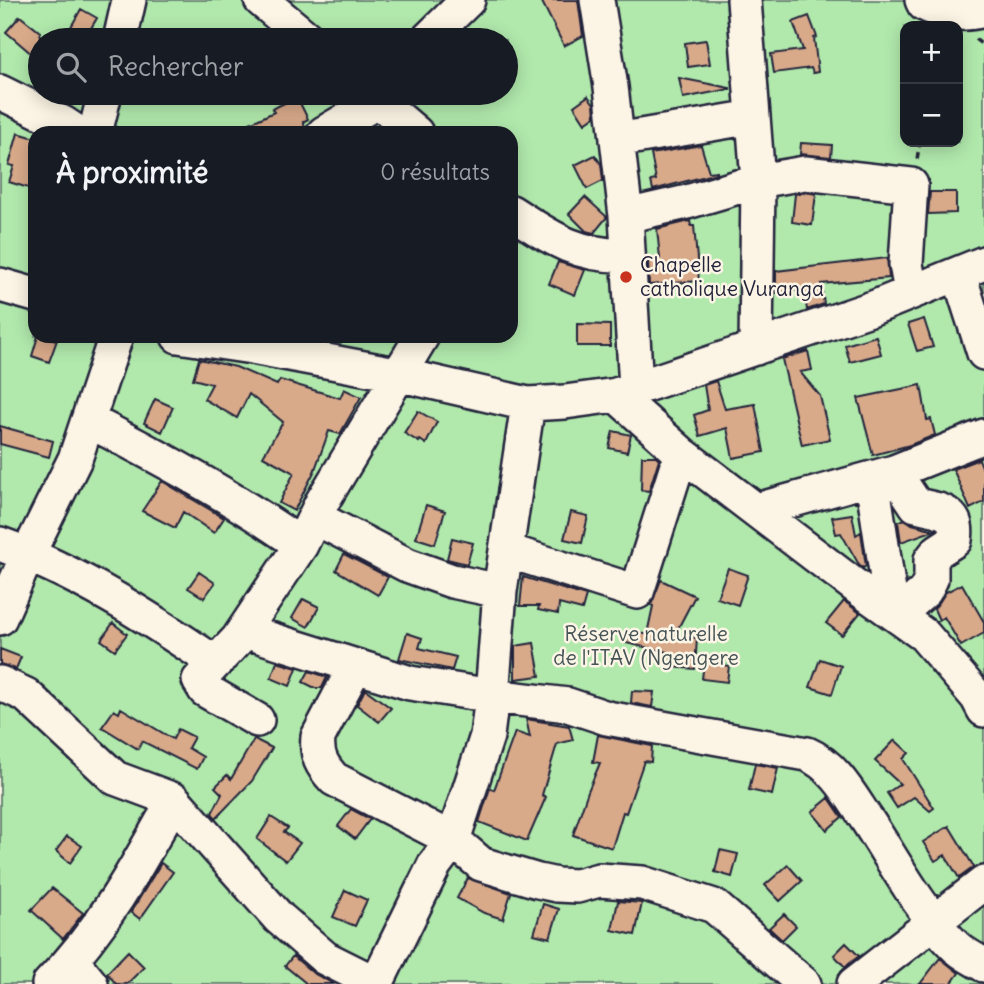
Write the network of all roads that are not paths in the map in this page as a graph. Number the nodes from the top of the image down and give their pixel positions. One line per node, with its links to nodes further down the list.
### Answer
1 (128, 0): 8 (street)
2 (261, 0): 9 (street)
3 (468, 0): 10 (street)
4 (597, 0): 20 (street)
5 (744, 0): 15 (street)
6 (922, 0): 7 (street)
7 (984, 10)
8 (122, 28)
9 (295, 28)
10 (439, 28)
11 (0, 92): 16 (street)
12 (102, 105): 17 (street)
13 (365, 105): 18 (street)
14 (387, 105): 19 (street)
15 (753, 117): 20 (street); 21 (street)
16 (68, 126)
17 (97, 126)
18 (334, 126)
19 (409, 126)
20 (617, 140): 23 (street)
21 (758, 181): 23 (street); 26 (street); 30 (street)
22 (518, 216): 24 (street)
23 (626, 216): 24 (street)
24 (628, 255): 33 (street)
25 (971, 269): 26 (street); 31 (street)
26 (911, 292): 30 (street)
27 (114, 343): 35 (street)
28 (225, 343): 32 (street)
29 (418, 343): 32 (street)
30 (756, 348): 33 (street)
31 (984, 353)
32 (401, 375): 34 (street); 40 (street)
33 (626, 391): 34 (street); 37 (street)
34 (528, 404): 42 (street)
35 (89, 421): 40 (street); 41 (street)
36 (984, 436): 38 (street)
37 (681, 453): 39 (street); 42 (street)
38 (883, 476): 39 (street); 44 (street); 44 (street)
39 (757, 510): 44 (street)
40 (309, 531): 43 (street); 46 (street)
41 (14, 549): 45 (street); 47 (street)
42 (508, 551): 43 (street)
43 (500, 591): 50 (street)
44 (895, 613): 51 (street)
45 (0, 618)
46 (244, 631): 47 (street); 48 (street)
47 (214, 662): 52 (street)
48 (355, 667): 50 (street); 54 (street)
49 (0, 683): 53 (street)
50 (492, 696): 54 (street); 56 (street)
51 (982, 700)
52 (257, 720)
53 (174, 800): 58 (street); 60 (street)
54 (453, 840): 60 (street); 61 (street)
55 (984, 883): 56 (street)
56 (935, 923): 57 (street); 62 (street)
57 (984, 965)
58 (82, 972): 59 (street)
59 (49, 984)
60 (377, 984)
61 (804, 984)
62 (854, 984)

